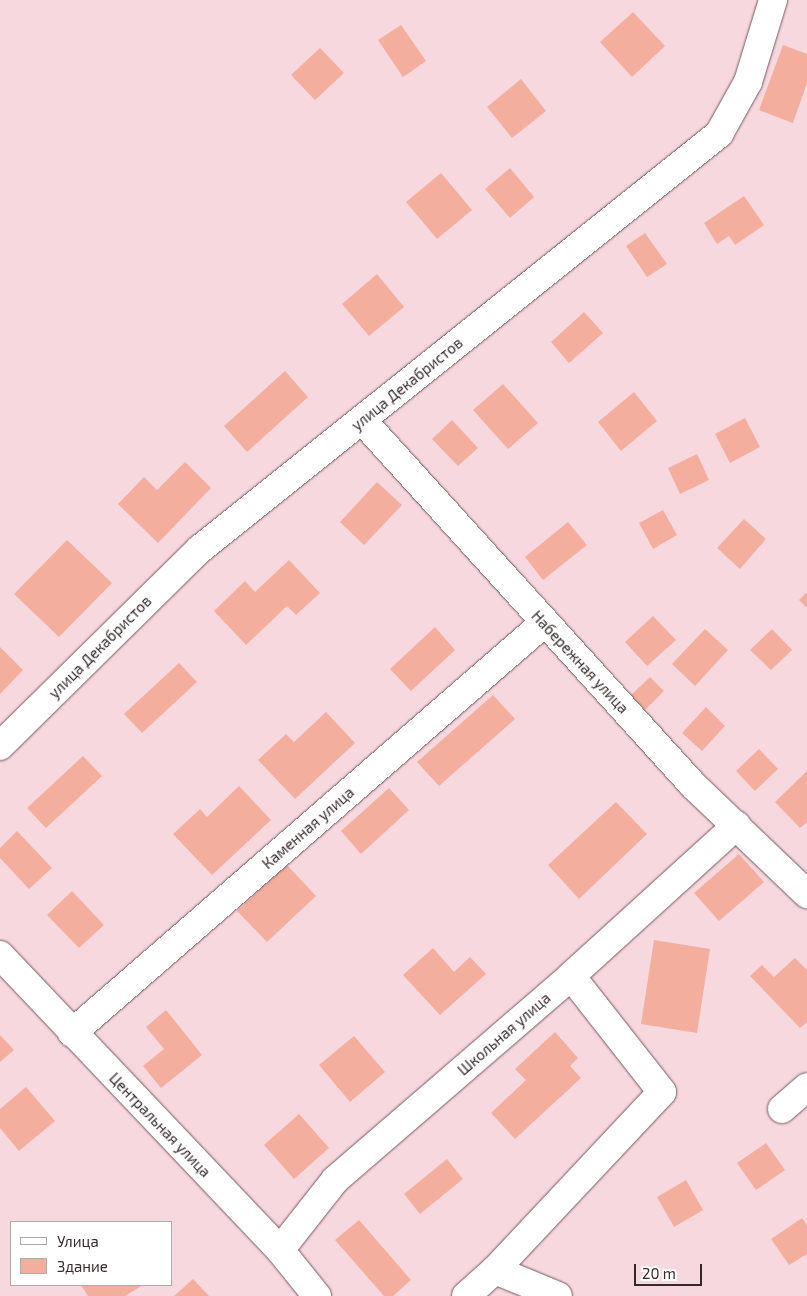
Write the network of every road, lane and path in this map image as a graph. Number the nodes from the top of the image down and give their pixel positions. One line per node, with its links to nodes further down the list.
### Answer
1 (772, 0): 2 (street, улица Декабристов)
2 (362, 420): 3 (street, Набережная улица); 4 (street, улица Декабристов)
3 (544, 623): 5 (street, Набережная улица); 9 (street, Каменная улица)
4 (0, 746)
5 (737, 825): 6 (street, Набережная улица); 8 (street, Школьная улица)
6 (807, 894)
7 (0, 955): 9 (street, Центральная улица)
8 (571, 976): 12 (street, Школьная улица); 13 (street)
9 (72, 1033): 12 (street, Центральная улица)
10 (807, 1087): 11 (street)
11 (782, 1109)
12 (280, 1250): 14 (street, Центральная улица)
13 (495, 1270): 15 (street); 16 (street)
14 (317, 1296)
15 (466, 1296)
16 (558, 1296)

